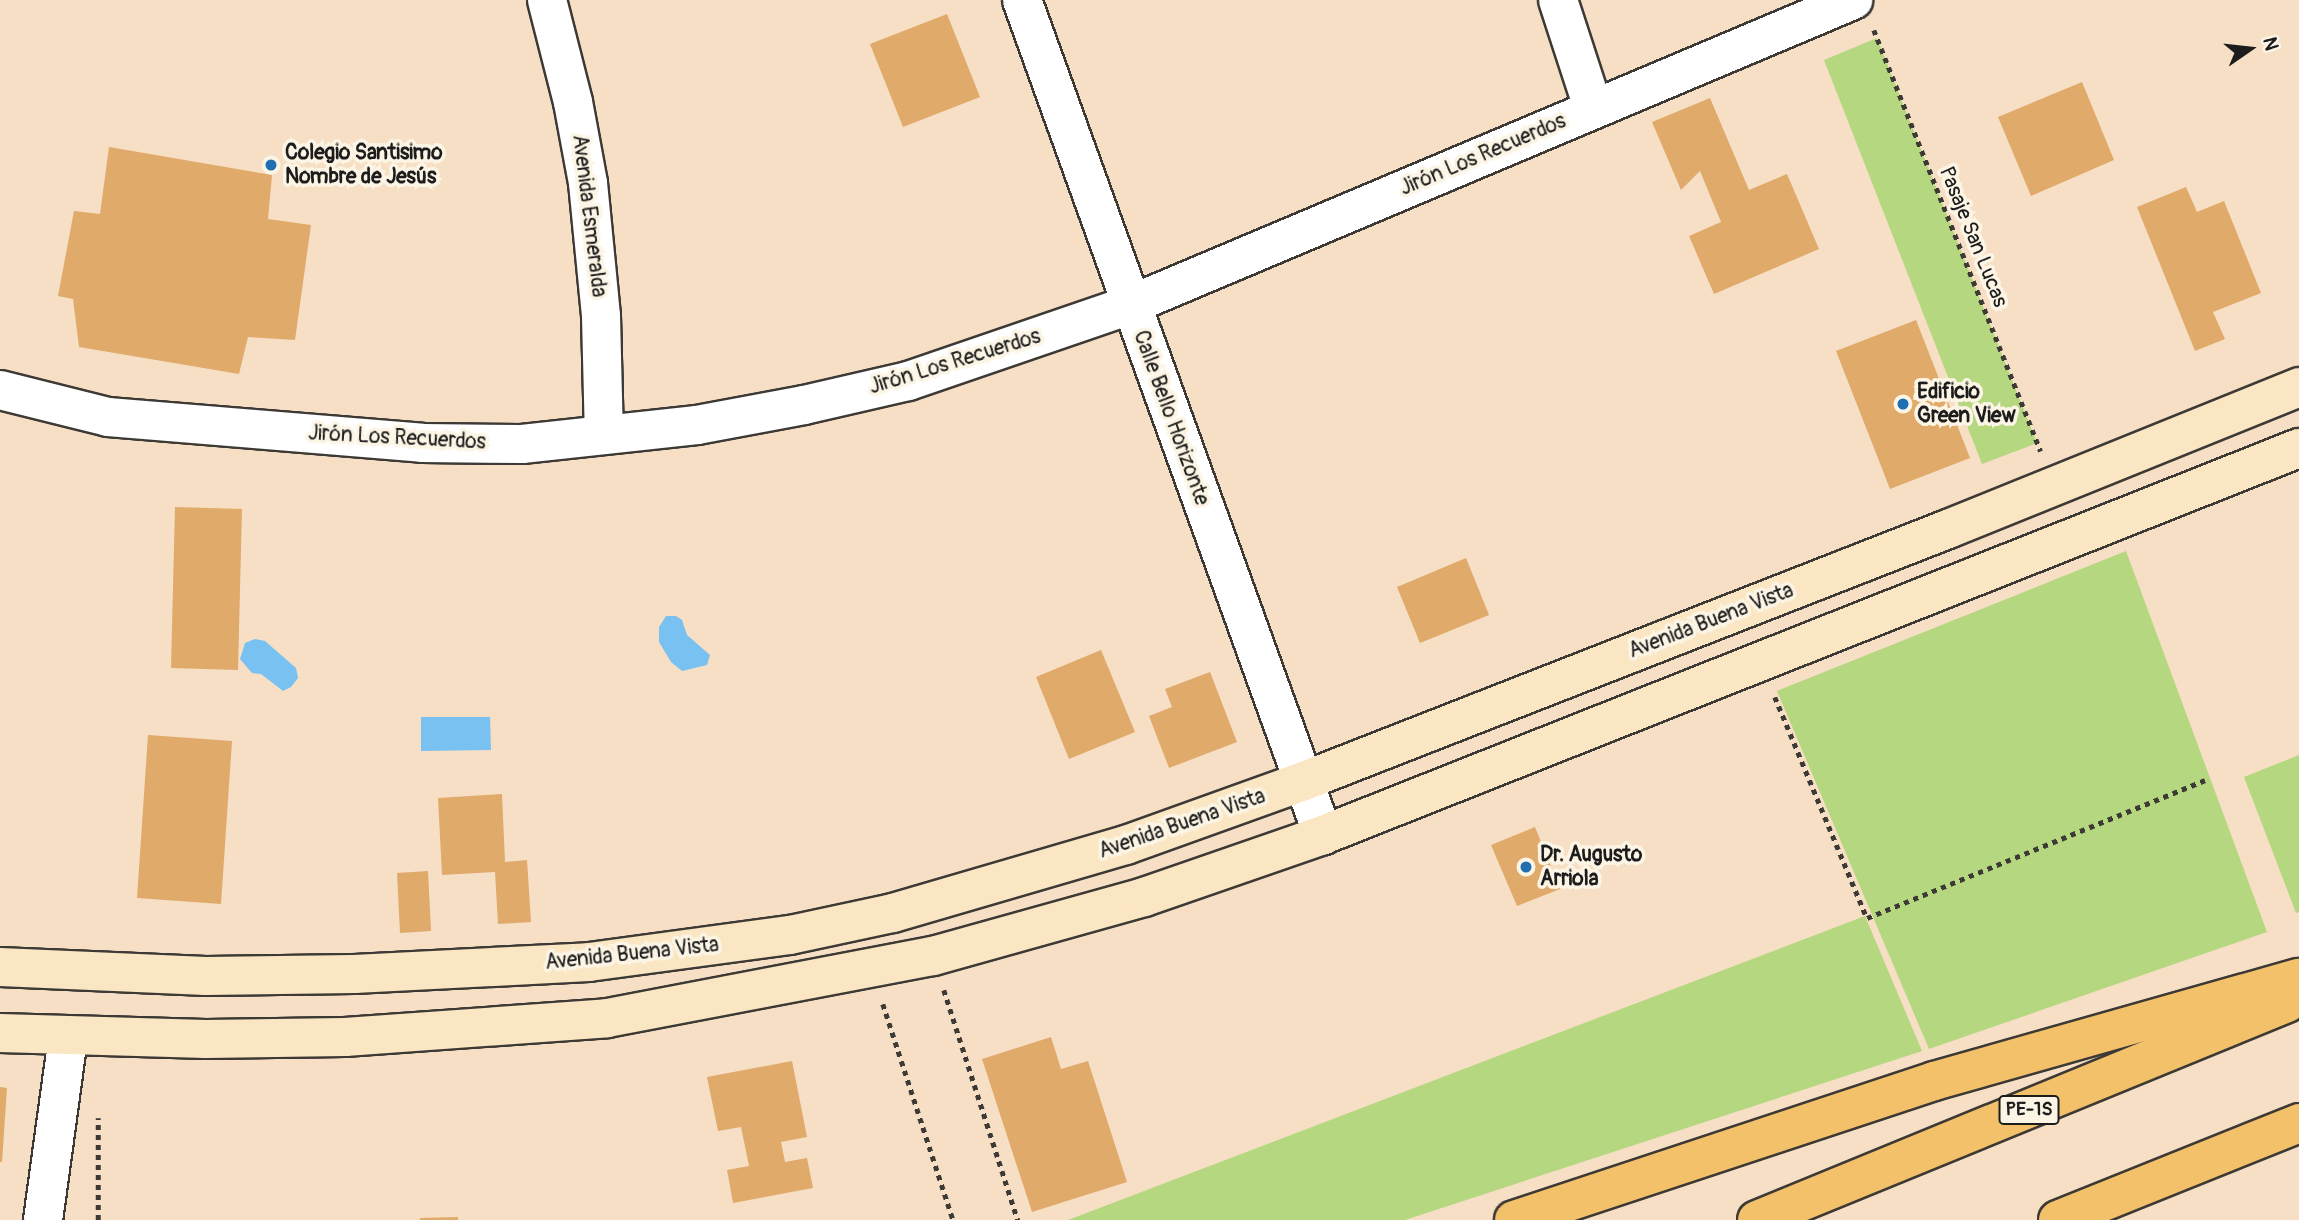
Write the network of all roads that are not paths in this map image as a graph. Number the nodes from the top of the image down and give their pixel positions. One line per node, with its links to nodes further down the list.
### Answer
1 (547, 0): 9 (street, Avenida Esmeralda)
2 (1022, 0): 6 (street, Calle Bello Horizonte)
3 (1558, 0): 5 (street)
4 (1862, 13): 5 (street, Jirón Los Recuerdos)
5 (1593, 108): 6 (street, Jirón Los Recuerdos)
6 (1130, 305): 9 (street, Jirón Los Recuerdos); 13 (street, Calle Bello Horizonte)
7 (2299, 387): 11 (main road, Avenida Buena Vista)
8 (0, 390): 9 (street, Jirón Los Recuerdos)
9 (604, 435)
10 (2299, 448): 12 (main road)
11 (1948, 529): 12 (main road); 13 (main road, Avenida Buena Vista)
12 (1966, 581): 14 (main road)
13 (1304, 780): 14 (street, Calle Bello Horizonte); 15 (main road, Avenida Buena Vista)
14 (1323, 835): 19 (main road)
15 (0, 967)
16 (2299, 978): 23 (highway)
17 (2299, 998): 24 (highway, PE-1S)
18 (0, 1033): 19 (main road)
19 (68, 1037): 22 (street)
20 (2299, 1123): 21 (highway)
21 (2143, 1187): 25 (highway); 26 (highway)
22 (43, 1220)
23 (1514, 1220)
24 (1757, 1220)
25 (2058, 1220)
26 (2115, 1220)

